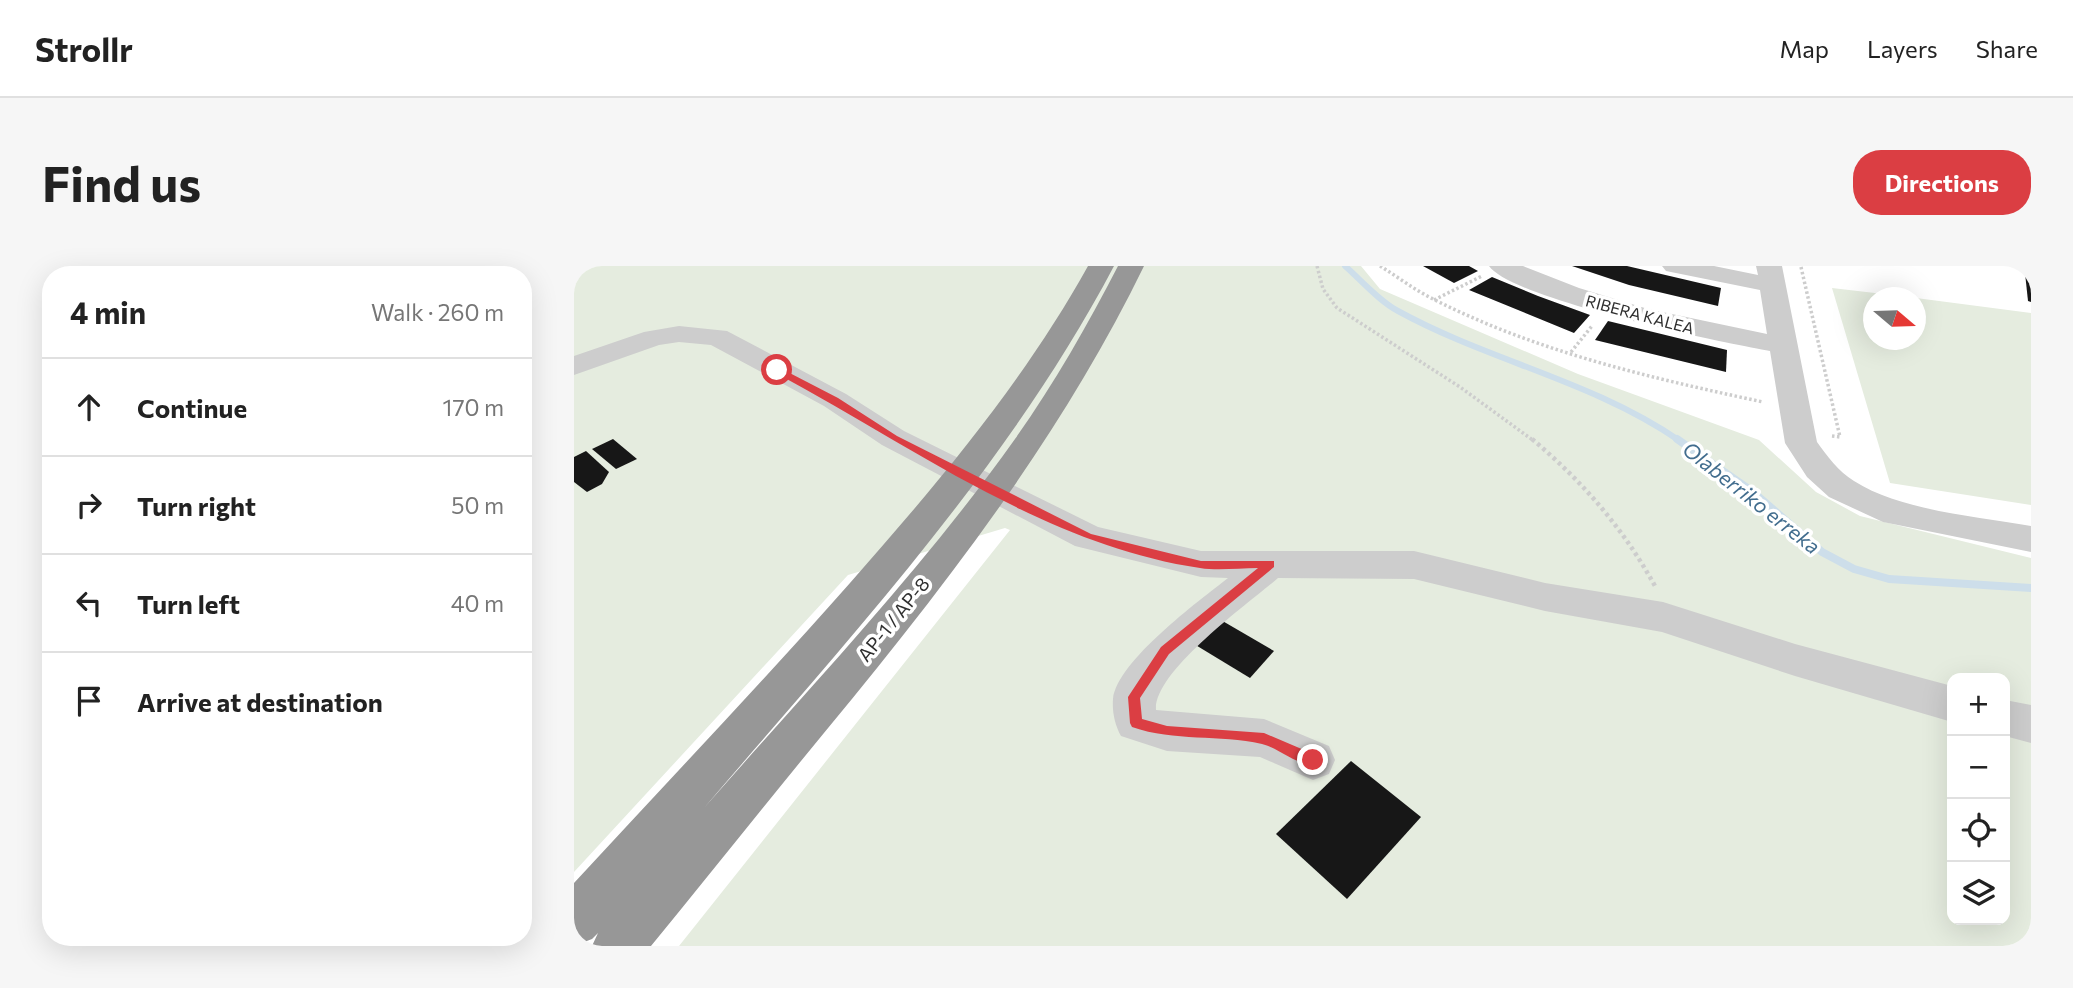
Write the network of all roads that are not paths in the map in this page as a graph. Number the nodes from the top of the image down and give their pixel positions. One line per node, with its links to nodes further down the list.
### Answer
1 (1101, 266): 14 (highway, AP-1 / AP-8)
2 (1131, 266): 15 (highway, AP-1 / AP-8)
3 (1675, 266): 5 (street)
4 (1496, 269): 6 (street, RIBERA KALEA)
5 (1771, 275): 6 (street)
6 (1783, 345): 8 (street)
7 (574, 366): 9 (street)
8 (2031, 539)
9 (1270, 564): 10 (street); 13 (street)
10 (1947, 703)
11 (2010, 719): 12 (street)
12 (2031, 724)
13 (1313, 760)
14 (574, 921)
15 (618, 946)

